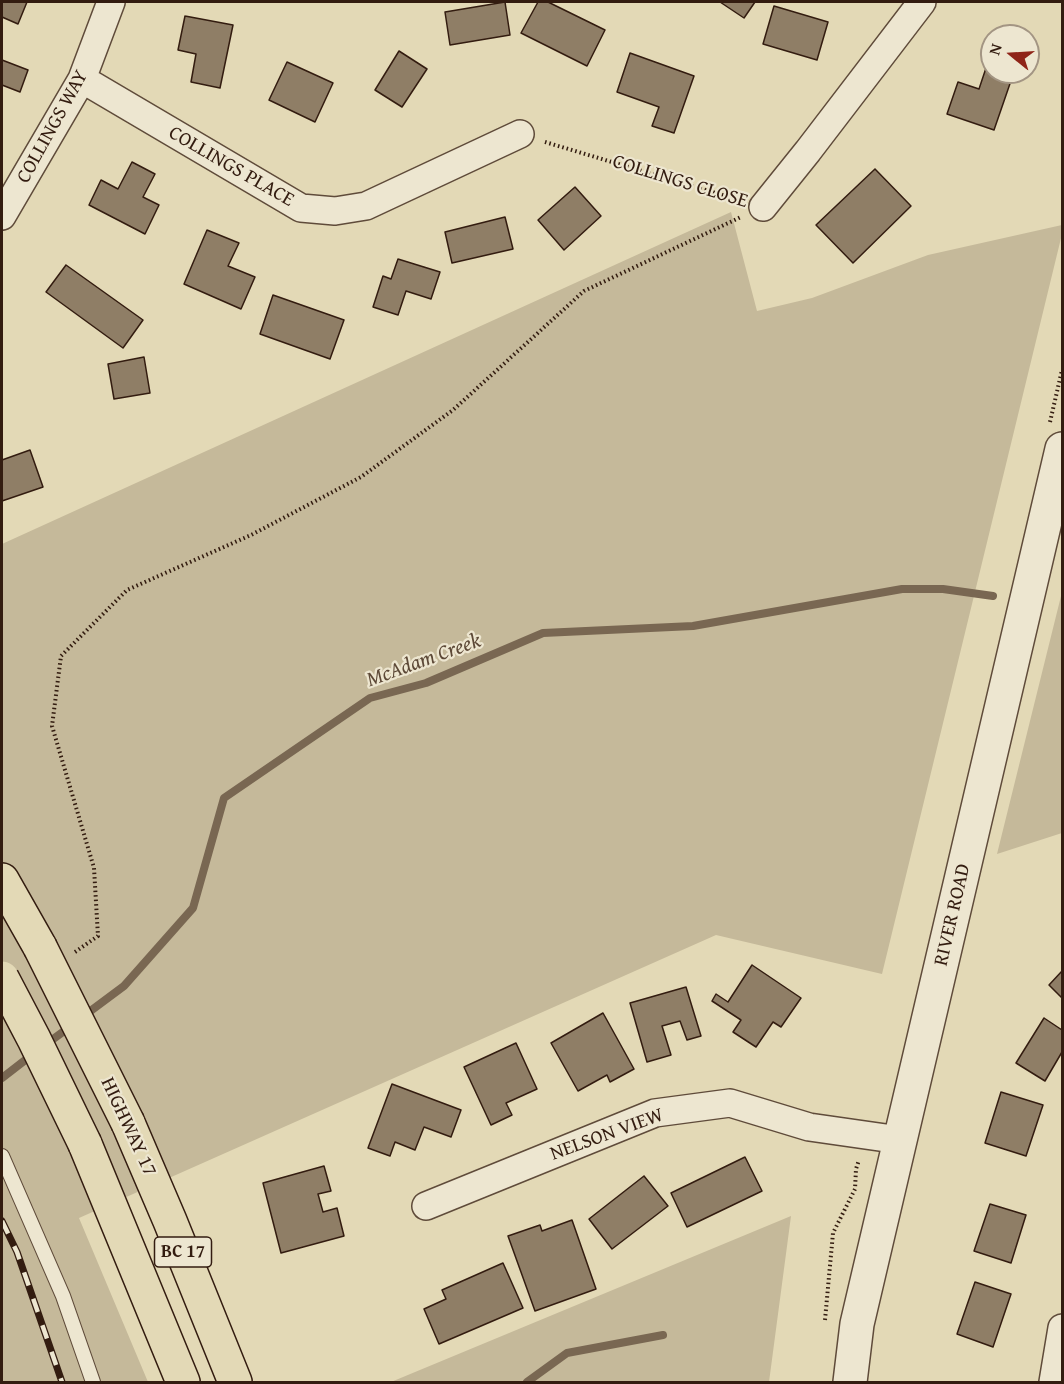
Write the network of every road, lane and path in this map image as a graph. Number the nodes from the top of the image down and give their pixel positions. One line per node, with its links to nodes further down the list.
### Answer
1 (111, 2): 3 (street, COLLINGS WAY)
2 (922, 2): 5 (street, COLLINGS CLOSE)
3 (82, 79): 4 (street, COLLINGS PLACE); 6 (street, COLLINGS WAY)
4 (520, 134): 5 (path, COLLINGS CLOSE)
5 (763, 207)
6 (2, 216)
7 (733, 221): 10 (path)
8 (1062, 449): 12 (street, RIVER ROAD)
9 (2, 880): 10 (highway, HIGHWAY 17 / BC 17)
10 (55, 952): 20 (highway, HIGHWAY 17 / BC 17, bridge)
11 (2, 978): 19 (highway, BC 17, bridge)
12 (900, 1140): 15 (street, NELSON VIEW); 21 (street, RIVER ROAD)
13 (2, 1156): 18 (lane)
14 (856, 1169): 16 (path)
15 (426, 1206)
16 (825, 1325)
17 (1062, 1328): 22 (street)
18 (93, 1383)
19 (183, 1383)
20 (235, 1383)
21 (850, 1383)
22 (1053, 1383)

